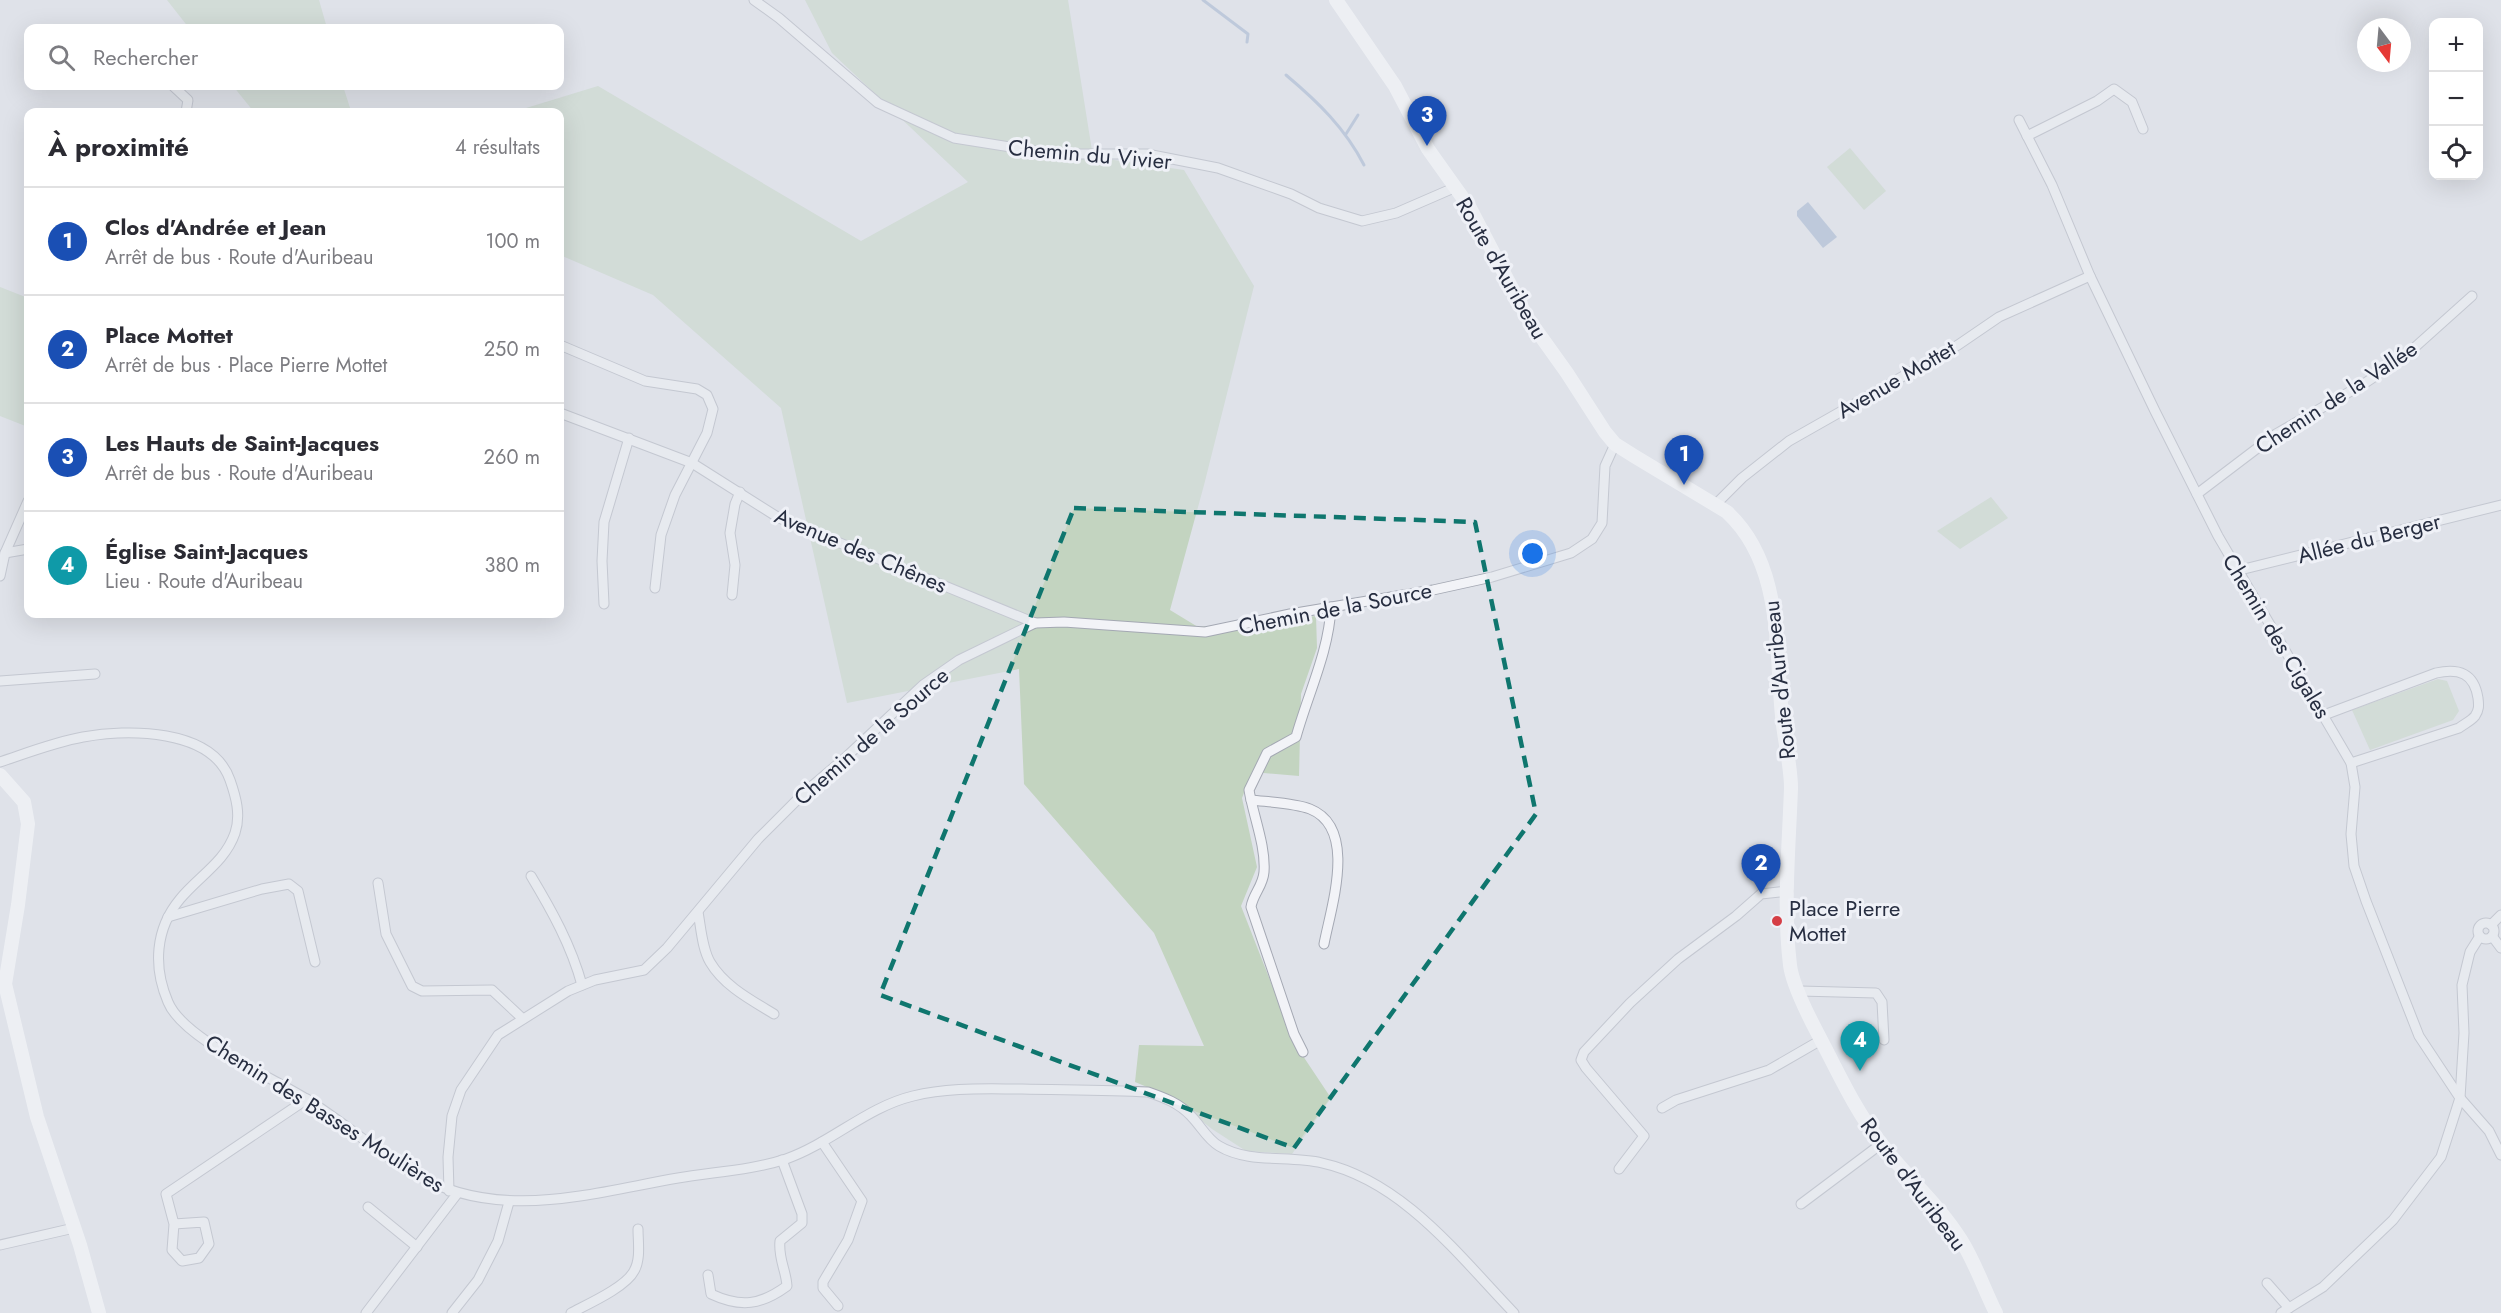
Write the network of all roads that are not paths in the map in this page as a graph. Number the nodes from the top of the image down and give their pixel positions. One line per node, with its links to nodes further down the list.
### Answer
1 (754, 0): 8 (street, Chemin du Vivier)
2 (1336, 0): 8 (street, Route d'Auribeau)
3 (177, 90): 4 (street)
4 (187, 108)
5 (2019, 120): 7 (street, Chemin des Cigales)
6 (2143, 129): 7 (street)
7 (2027, 136): 9 (street, Chemin des Cigales)
8 (1456, 187): 14 (street, Route d'Auribeau)
9 (2090, 276): 17 (street, Chemin des Cigales); 18 (street, Avenue Mottet)
10 (2472, 296): 17 (street, Chemin de la Vallée)
11 (564, 347): 15 (street)
12 (564, 414): 13 (street, Avenue des Chênes)
13 (629, 438): 15 (street, Avenue des Chênes); 27 (street)
14 (1615, 444): 18 (street, Route d'Auribeau); 28 (street, Chemin de la Source)
15 (692, 463): 16 (street, Avenue des Chênes); 25 (street)
16 (740, 492): 26 (street); 29 (street, Avenue des Chênes)
17 (2197, 494): 23 (street, Chemin des Cigales)
18 (1716, 504): 39 (street, Route d'Auribeau)
19 (2501, 505): 23 (street, Allée du Berger)
20 (24, 510): 22 (street)
21 (24, 550): 22 (street)
22 (5, 553): 24 (street)
23 (2236, 571): 32 (street, Chemin des Cigales)
24 (0, 576)
25 (655, 588)
26 (732, 595)
27 (604, 604)
28 (1331, 607): 29 (street, Chemin de la Source); 36 (street)
29 (1035, 623): 40 (street, Chemin de la Source)
30 (95, 674): 31 (street)
31 (0, 681)
32 (2324, 715): 34 (street, Chemin des Cigales); 34 (street)
33 (0, 762): 42 (street, Chemin des Basses Moulières)
34 (2351, 763): 56 (street, Chemin des Cigales)
35 (0, 775): 69 (street)
36 (1251, 800): 46 (street); 55 (street)
37 (531, 876): 49 (street)
38 (378, 883): 52 (street)
39 (1788, 891): 50 (street, Route d'Auribeau); 63 (street)
40 (698, 912): 49 (street, Chemin de la Source); 51 (street)
41 (2501, 915): 43 (street)
42 (168, 917): 48 (street); 57 (street, Chemin des Basses Moulières)
43 (2491, 925): 44 (street); 45 (street)
44 (2480, 936): 45 (street); 56 (street)
45 (2492, 936): 47 (street)
46 (1324, 944)
47 (2501, 948)
48 (315, 963)
49 (582, 985): 52 (street, Chemin de la Source)
50 (1800, 991): 53 (street, Route d'Auribeau); 54 (street)
51 (774, 1014)
52 (523, 1019): 64 (street, Chemin de la Source)
53 (1821, 1040): 58 (street); 60 (street, Route d'Auribeau)
54 (1884, 1040)
55 (1303, 1052)
56 (2460, 1098): 61 (street, Chemin des Cigales); 76 (street)
57 (307, 1099): 64 (street, Chemin des Basses Moulières); 68 (street)
58 (1662, 1108)
59 (822, 1142): 62 (street, Chemin des Basses Moulières); 75 (street); 81 (street, Chemin des Basses Moulières)
60 (1881, 1144): 66 (street); 82 (street, Route d'Auribeau)
61 (2501, 1155)
62 (782, 1160): 65 (street, Chemin des Basses Moulières); 73 (street)
63 (1619, 1169)
64 (453, 1192): 65 (street, Chemin des Basses Moulières); 72 (street)
65 (509, 1202): 79 (street)
66 (1801, 1204)
67 (368, 1207): 72 (street)
68 (174, 1224): 68 (street)
69 (74, 1228): 71 (street); 77 (street)
70 (638, 1229): 80 (street)
71 (0, 1245)
72 (417, 1247): 78 (street)
73 (708, 1275)
74 (2267, 1283): 76 (street)
75 (838, 1306)
76 (2285, 1310)
77 (99, 1313)
78 (366, 1313)
79 (452, 1313)
80 (571, 1313)
81 (1514, 1313)
82 (1996, 1313)

